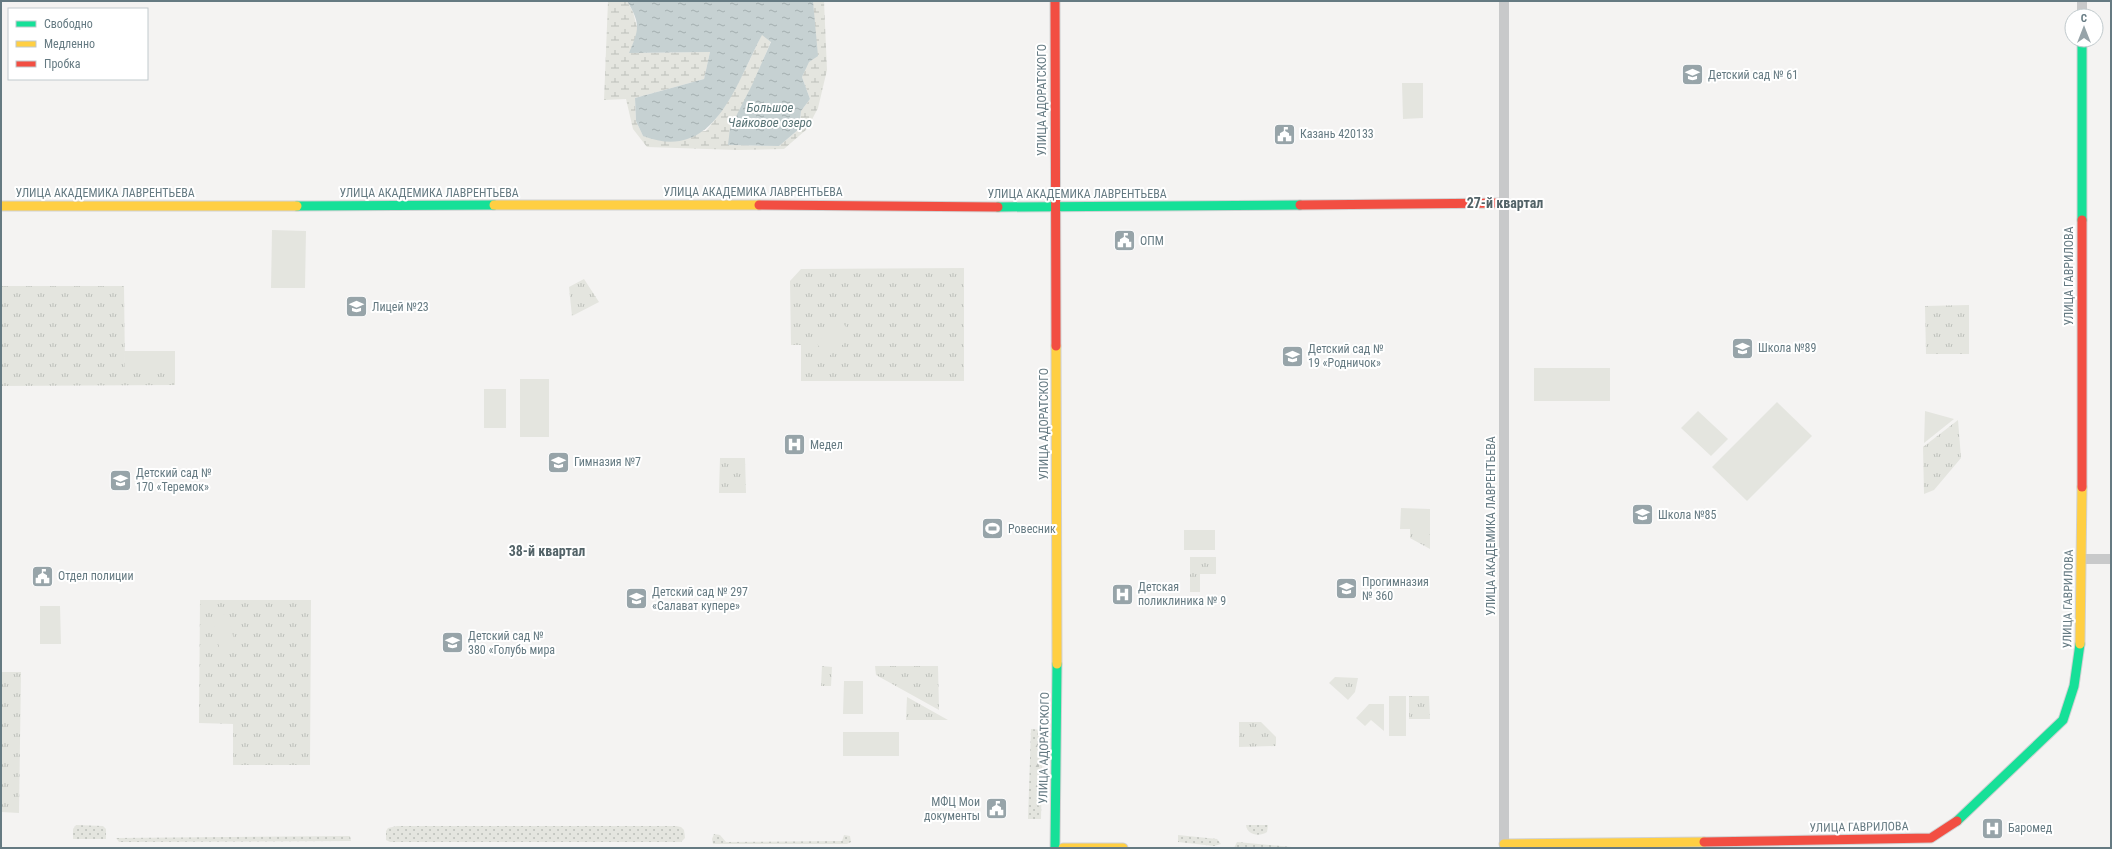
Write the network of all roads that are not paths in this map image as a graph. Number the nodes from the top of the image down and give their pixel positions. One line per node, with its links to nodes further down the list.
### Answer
1 (1055, 1): 6 (street, УЛИЦА АДОРАТСКОГО)
2 (1504, 1): 4 (street, УЛИЦА АКАДЕМИКА ЛАВРЕНТЬЕВА)
3 (2082, 48): 7 (street, УЛИЦА ГАВРИЛОВА)
4 (1504, 203): 6 (street, УЛИЦА АКАДЕМИКА ЛАВРЕНТЬЕВА); 9 (street, УЛИЦА АКАДЕМИКА ЛАВРЕНТЬЕВА)
5 (1, 206): 6 (street, УЛИЦА АКАДЕМИКА ЛАВРЕНТЬЕВА)
6 (1055, 208): 10 (street, УЛИЦА АДОРАТСКОГО)
7 (2082, 559): 8 (street); 9 (street, УЛИЦА ГАВРИЛОВА)
8 (2111, 559)
9 (1504, 846)
10 (1055, 848)
11 (1063, 848): 12 (street)
12 (1123, 848)

